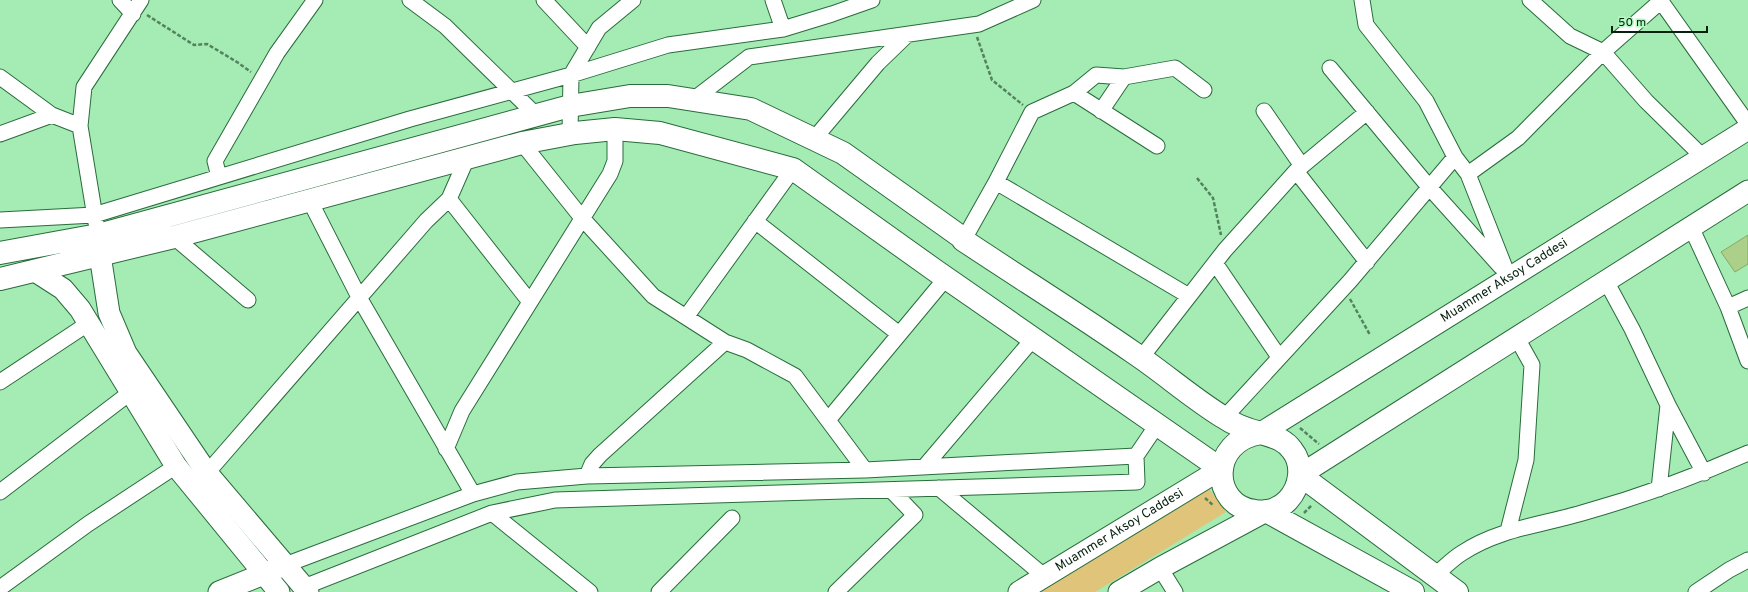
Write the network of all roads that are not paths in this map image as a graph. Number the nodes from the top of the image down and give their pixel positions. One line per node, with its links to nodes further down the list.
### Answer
1 (120, 0): 12 (street)
2 (315, 0): 46 (street)
3 (410, 0): 22 (street)
4 (544, 0): 15 (street)
5 (633, 0): 15 (street)
6 (773, 0): 13 (street)
7 (872, 0): 13 (street)
8 (1033, 0): 14 (street)
9 (1362, 0): 40 (street)
10 (1530, 0): 16 (street)
11 (1661, 0): 16 (street); 31 (street)
12 (137, 7): 32 (street)
13 (782, 28): 18 (street)
14 (907, 35): 24 (street); 37 (street)
15 (588, 47): 18 (street)
16 (1603, 52): 41 (street); 45 (street)
17 (1330, 68): 28 (street)
18 (571, 75): 22 (street); 25 (street)
19 (0, 77): 29 (street)
20 (1124, 77): 21 (street); 23 (street); 26 (street)
21 (1204, 90)
22 (512, 92): 30 (street); 46 (street)
23 (1074, 93): 26 (street); 47 (street)
24 (693, 100): 25 (main road); 37 (main road)
25 (570, 106): 30 (main road); 36 (street)
26 (1101, 111): 39 (street)
27 (1264, 111): 43 (street)
28 (1367, 112): 43 (street); 48 (street)
29 (52, 115): 32 (street); 35 (street)
30 (536, 115): 56 (main road)
31 (1748, 124)
32 (80, 126): 56 (street)
33 (1748, 128): 41 (main road, Muammer Aksoy Caddesi)
34 (616, 129): 36 (main road); 44 (main road); 52 (street)
35 (0, 134)
36 (570, 134): 38 (main road)
37 (814, 139): 58 (main road)
38 (522, 143): 42 (main road); 52 (street)
39 (1157, 146)
40 (1455, 156): 45 (street); 48 (street)
41 (1703, 157): 63 (main road, Muammer Aksoy Caddesi)
42 (467, 158): 50 (street); 51 (main road)
43 (1299, 168): 60 (street); 61 (street)
44 (793, 169): 54 (street); 64 (main road)
45 (1468, 174): 63 (street)
46 (219, 177): 56 (street)
47 (996, 182): 58 (street); 67 (street)
48 (1429, 187): 60 (street); 63 (street)
49 (1748, 191): 55 (main road)
50 (449, 199): 68 (street); 71 (street)
51 (310, 201): 57 (main road); 68 (street)
52 (582, 218): 71 (street); 73 (street)
53 (0, 220): 56 (street)
54 (755, 222): 73 (street); 75 (street)
55 (1691, 227): 66 (main road); 72 (street)
56 (97, 235): 57 (main road); 59 (main road); 62 (main road); 96 (main road)
57 (174, 237): 70 (street)
58 (964, 239): 80 (main road)
59 (0, 253)
60 (1367, 262): 79 (street)
61 (1215, 263): 67 (street); 79 (street)
62 (35, 271): 65 (main road); 74 (main road)
63 (1509, 276): 88 (main road, Muammer Aksoy Caddesi)
64 (946, 278): 75 (street); 77 (main road)
65 (0, 279)
66 (1606, 281): 76 (main road); 84 (street)
67 (1189, 296): 80 (street)
68 (360, 298): 89 (street); 96 (street)
69 (1748, 298): 72 (street)
70 (248, 300)
71 (530, 302): 89 (street)
72 (1728, 307): 81 (street)
73 (686, 317): 78 (street)
74 (89, 323): 82 (street); 83 (main road)
75 (900, 334): 86 (street)
76 (1517, 338): 98 (main road); 108 (street)
77 (1033, 339): 87 (main road); 93 (street)
78 (725, 342): 86 (street); 99 (street)
79 (1279, 357): 85 (street)
80 (1141, 358): 85 (main road)
81 (1748, 361)
82 (0, 382)
83 (131, 392): 92 (main road); 103 (street)
84 (1668, 405): 97 (street); 101 (street)
85 (1224, 418): 88 (main road)
86 (828, 420): 95 (street)
87 (1157, 425): 91 (street); 94 (main road)
88 (1261, 434): 94 (main road); 98 (main road)
89 (446, 449): 104 (street)
90 (1748, 454): 97 (street)
91 (1136, 456): 93 (street); 100 (street)
92 (176, 466): 112 (main road); 115 (street)
93 (925, 466): 95 (street)
94 (1221, 469): 105 (main road); 113 (main road, Muammer Aksoy Caddesi)
95 (865, 470): 99 (street)
96 (207, 473): 110 (main road)
97 (1704, 473): 101 (street)
98 (1300, 475): 105 (main road); 114 (main road)
99 (587, 476): 104 (street)
100 (939, 488): 102 (street); 113 (street)
101 (1659, 489): 108 (street)
102 (891, 490): 106 (street); 122 (street)
103 (0, 492)
104 (473, 494): 110 (street)
105 (1266, 511): 111 (main road); 117 (main road)
106 (492, 513): 116 (street); 120 (street)
107 (732, 518): 121 (street)
108 (1508, 531): 114 (street)
109 (1748, 560): 127 (street)
110 (285, 565): 112 (main road); 116 (main road)
111 (1160, 568): 124 (main road); 125 (street)
112 (264, 574): 118 (main road); 119 (main road)
113 (1044, 576): 123 (main road, Muammer Aksoy Caddesi)
114 (1434, 576): 126 (main road)
115 (0, 588)
116 (301, 590)
117 (1402, 590)
118 (218, 592)
119 (279, 592)
120 (590, 592)
121 (659, 592)
122 (836, 592)
123 (1019, 592)
124 (1119, 592)
125 (1175, 592)
126 (1457, 592)
127 (1696, 592)

